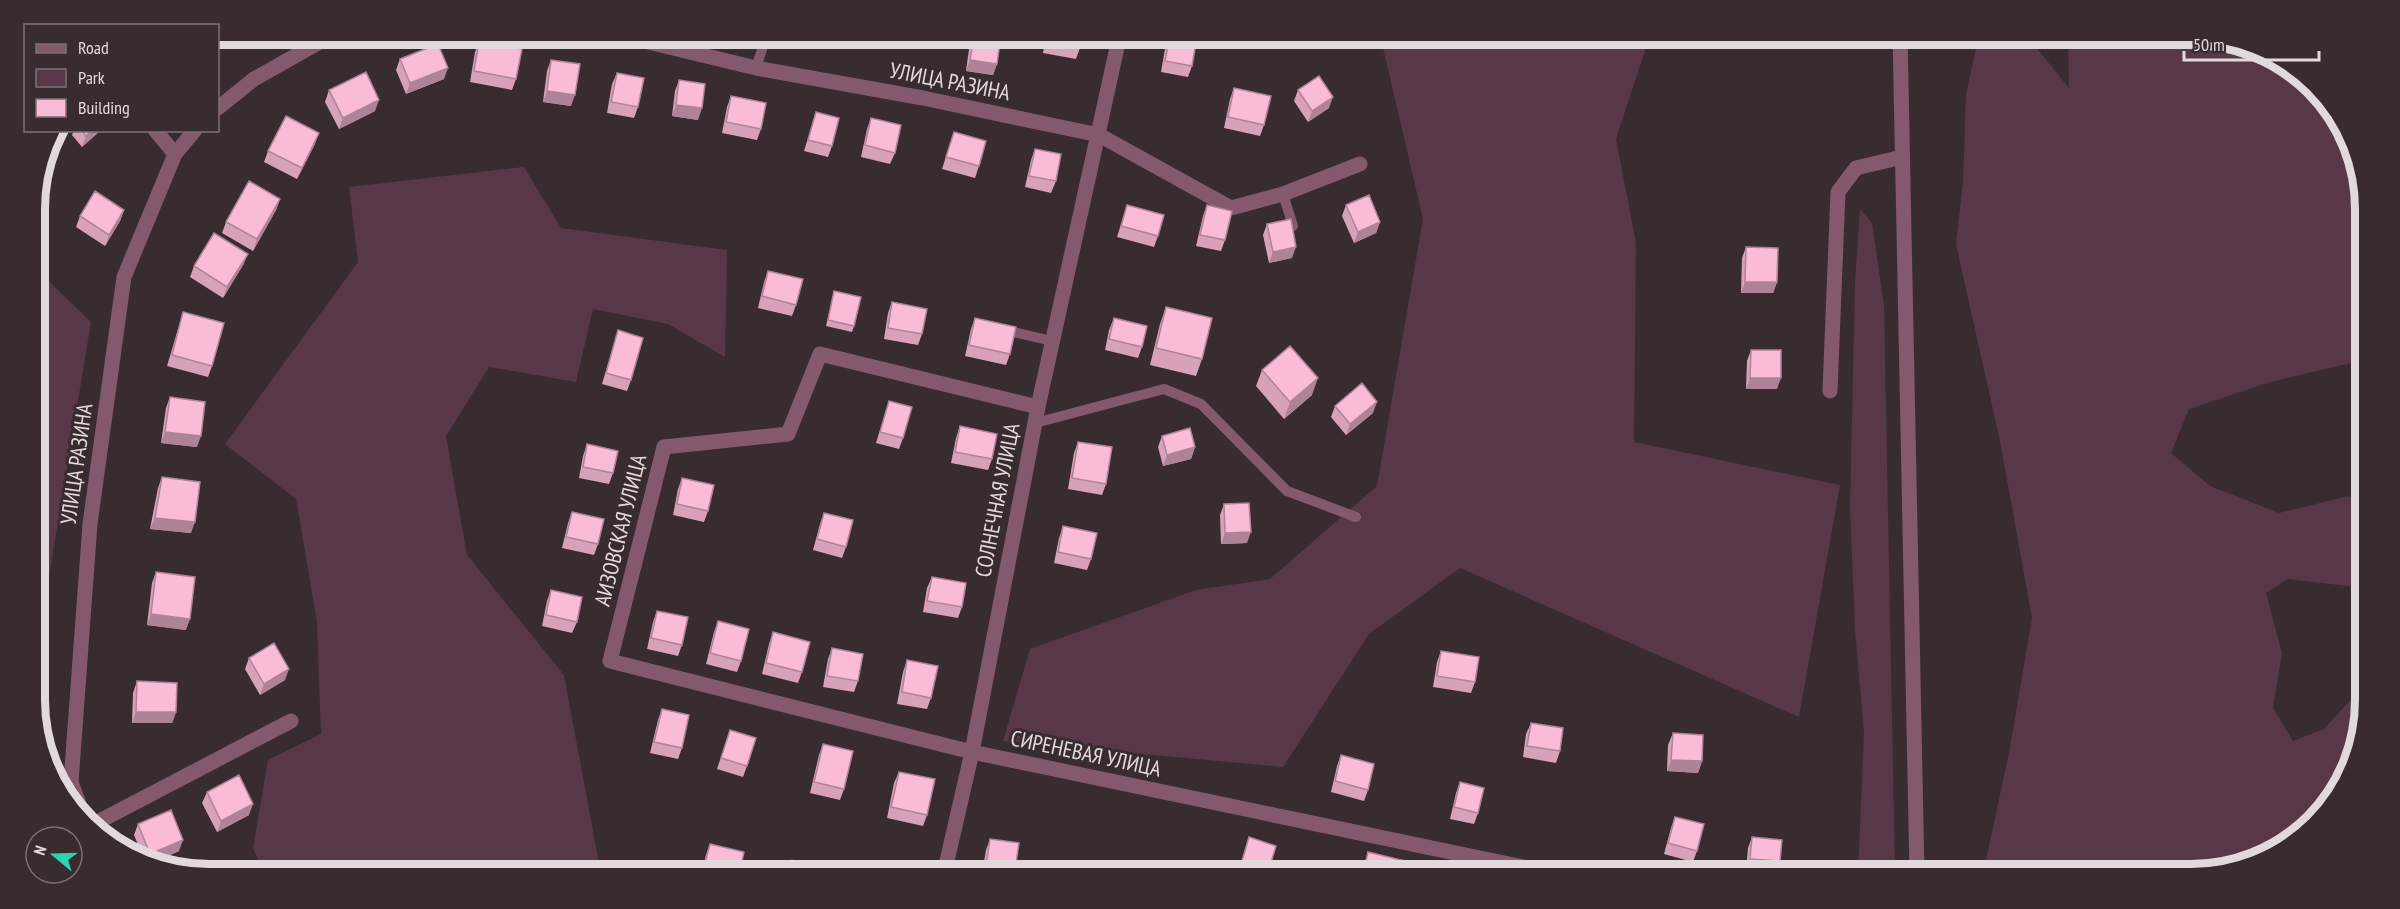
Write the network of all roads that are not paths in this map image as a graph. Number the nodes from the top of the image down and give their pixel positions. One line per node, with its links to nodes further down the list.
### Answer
1 (314, 45): 7 (street)
2 (659, 45): 6 (street, УЛИЦА РАЗИНА)
3 (764, 45): 6 (lane)
4 (1118, 45): 10 (street, СОЛНЕЧНАЯ УЛИЦА)
5 (1900, 45): 12 (street)
6 (756, 69): 10 (street, УЛИЦА РАЗИНА)
7 (219, 107)
8 (157, 132): 11 (street)
9 (193, 132): 11 (street, УЛИЦА РАЗИНА)
10 (1099, 135): 14 (street); 17 (street, СОЛНЕЧНАЯ УЛИЦА)
11 (175, 154): 25 (street, УЛИЦА РАЗИНА)
12 (1902, 158): 18 (street); 29 (street)
13 (1360, 164): 14 (street)
14 (1283, 194): 15 (lane)
15 (1293, 226)
16 (1013, 332): 17 (lane)
17 (1052, 341): 19 (street, СОЛНЕЧНАЯ УЛИЦА)
18 (1830, 391)
19 (1038, 407): 20 (street, СОЛНЕЧНАЯ УЛИЦА); 22 (street, АИЗОВСКАЯ УЛИЦА)
20 (1035, 423): 21 (lane); 24 (street, СОЛНЕЧНАЯ УЛИЦА)
21 (1356, 517)
22 (610, 662): 24 (street, СИРЕНЕВАЯ УЛИЦА)
23 (291, 721): 26 (street)
24 (972, 752): 27 (street, СОЛНЕЧНАЯ УЛИЦА); 28 (street, СИРЕНЕВАЯ УЛИЦА)
25 (76, 794)
26 (99, 821)
27 (946, 864)
28 (1508, 864)
29 (1917, 864)

